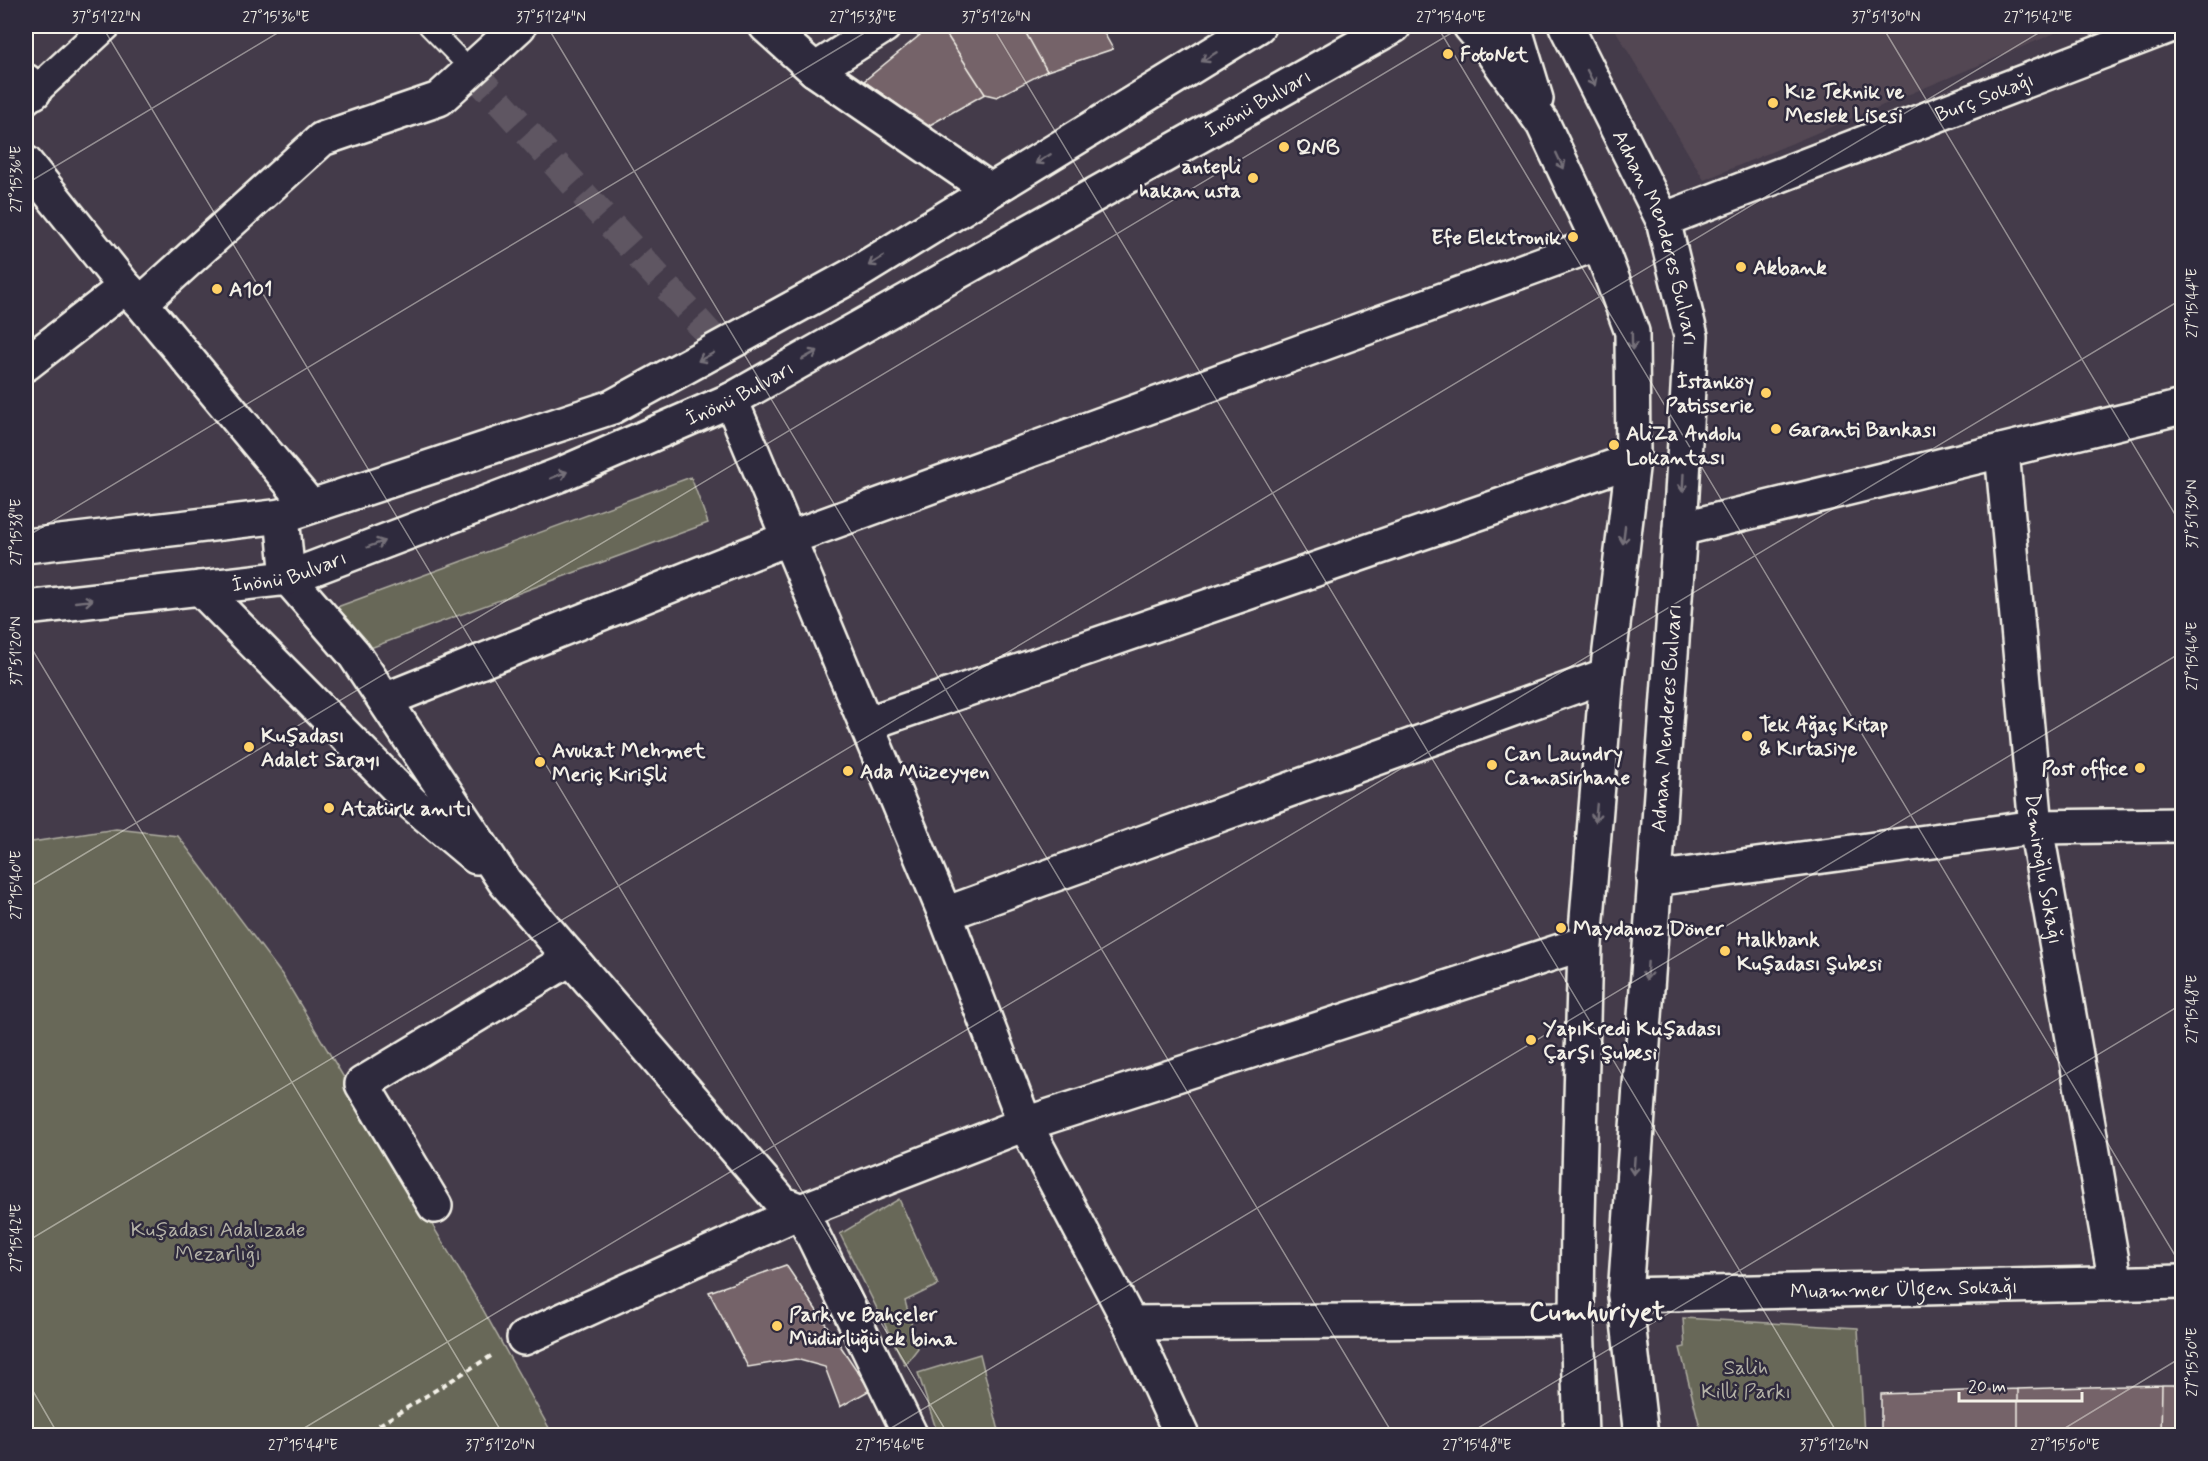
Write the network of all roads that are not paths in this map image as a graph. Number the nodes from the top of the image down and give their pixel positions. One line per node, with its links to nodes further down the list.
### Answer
1 (106, 26): 14 (street)
2 (428, 26): 12 (lane)
3 (519, 26): 12 (street)
4 (766, 26): 13 (street)
5 (884, 26): 13 (street)
6 (1258, 26): 17 (street, one-way to 17)
7 (1394, 26): 22 (street, İnönü Bulvarı, one-way to 7)
8 (1470, 26): 15 (street)
9 (1514, 26): 15 (street)
10 (1566, 26): 18 (street, Adnan Menderes Bulvarı, one-way to 18)
11 (2169, 26): 18 (street, Burç Sokağı)
12 (471, 70): 20 (street)
13 (815, 70): 17 (street)
14 (28, 91)
15 (1543, 124): 19 (street, one-way to 19)
16 (26, 163): 20 (street)
17 (990, 190): 26 (street, one-way to 26)
18 (1663, 220): 27 (street, Adnan Menderes Bulvarı, one-way to 27)
19 (1599, 243): 25 (street, one-way to 25); 28 (street)
20 (133, 295): 21 (street); 26 (street)
21 (26, 364)
22 (731, 400): 28 (street); 30 (street, İnönü Bulvarı, one-way to 22)
23 (2182, 407): 24 (street)
24 (2002, 451): 27 (street); 37 (street, Demiroğlu Sokağı)
25 (1633, 460): 33 (street, one-way to 33); 35 (street)
26 (296, 511): 29 (street); 30 (street)
27 (1680, 529): 38 (street, Adnan Menderes Bulvarı)
28 (789, 538): 34 (street); 35 (street)
29 (26, 546)
30 (288, 578): 31 (street, İnönü Bulvarı); 34 (street)
31 (200, 588): 32 (street, İnönü Bulvarı, one-way to 31); 39 (street)
32 (26, 608)
33 (1607, 675): 40 (street); 41 (street, one-way to 41)
34 (385, 700): 39 (street)
35 (866, 724): 40 (street)
36 (2182, 825): 37 (street)
37 (2036, 827): 38 (street); 47 (street, Demiroğlu Sokağı)
38 (1654, 879): 48 (street, Adnan Menderes Bulvarı, one-way to 48)
39 (505, 882): 42 (street)
40 (945, 914): 43 (street)
41 (1586, 943): 43 (street); 49 (street)
42 (571, 958): 44 (street); 45 (street)
43 (1025, 1124): 45 (street); 50 (street)
44 (435, 1206)
45 (801, 1211): 51 (street); 52 (street)
46 (2182, 1282): 47 (street, Muammer Ülgen Sokağı)
47 (2116, 1284): 48 (street, Muammer Ülgen Sokağı)
48 (1626, 1295): 55 (street, Adnan Menderes Bulvarı)
49 (1577, 1319): 50 (street); 54 (street)
50 (1130, 1323): 53 (street)
51 (524, 1338)
52 (911, 1436)
53 (1182, 1436)
54 (1581, 1436)
55 (1641, 1436)

